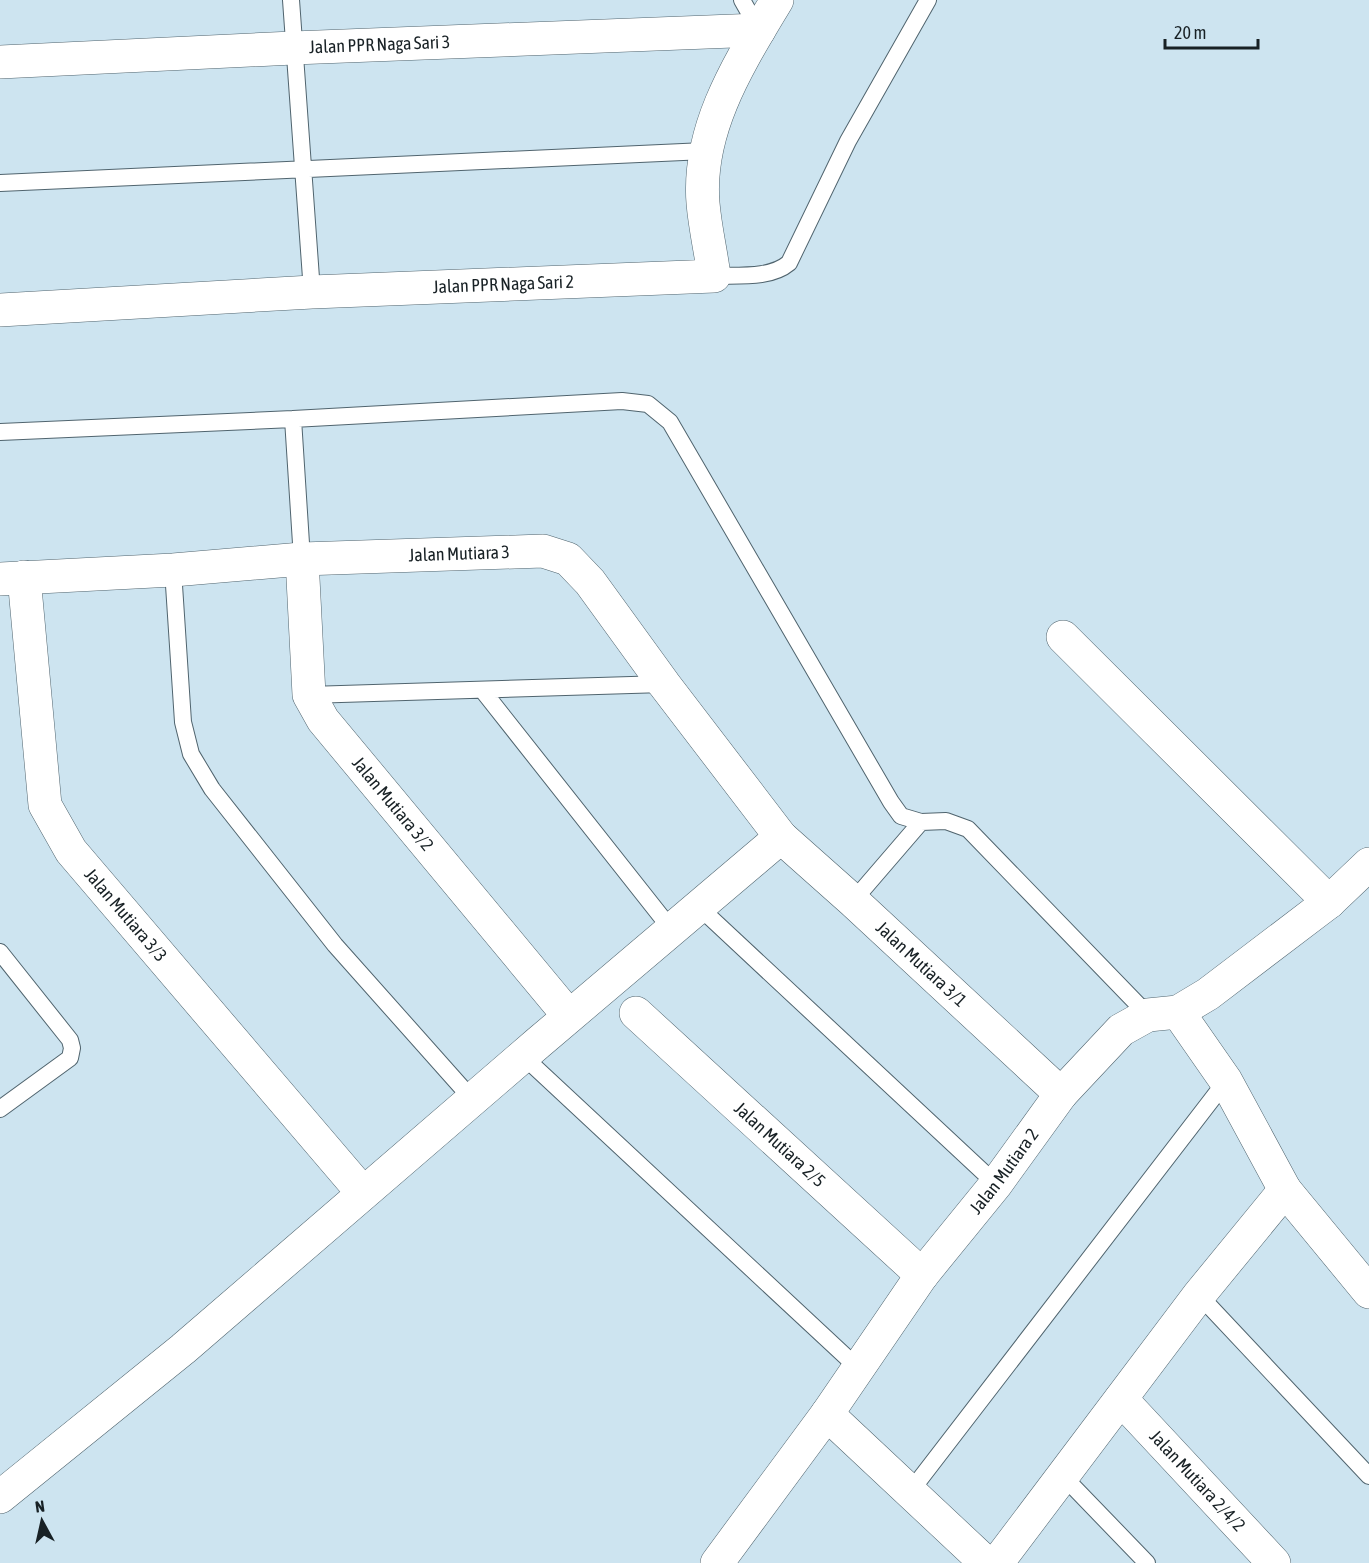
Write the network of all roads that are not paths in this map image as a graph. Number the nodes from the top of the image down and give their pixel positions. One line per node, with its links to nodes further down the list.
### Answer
1 (291, 0): 6 (lane)
2 (742, 0): 5 (lane)
3 (777, 0): 5 (street)
4 (928, 0): 11 (lane)
5 (759, 30): 6 (street, Jalan PPR Naga Sari 3); 8 (street)
6 (293, 48): 7 (street, Jalan PPR Naga Sari 3); 9 (lane)
7 (0, 62)
8 (705, 151): 9 (lane); 11 (street)
9 (303, 169): 10 (lane); 12 (lane)
10 (0, 183)
11 (714, 276): 12 (street, Jalan PPR Naga Sari 2)
12 (312, 292): 13 (street, Jalan PPR Naga Sari 2)
13 (0, 310)
14 (293, 419): 15 (lane); 16 (lane); 23 (lane)
15 (0, 432)
16 (302, 559): 17 (street, Jalan Mutiara 3); 20 (street, Jalan Mutiara 3); 22 (street, Jalan Mutiara 3/2)
17 (173, 570): 18 (street, Jalan Mutiara 3); 37 (lane)
18 (12, 578): 41 (street, Jalan Mutiara 3/3)
19 (1063, 637): 27 (street)
20 (664, 684): 21 (lane); 24 (street, Jalan Mutiara 3)
21 (483, 691): 22 (lane); 29 (lane)
22 (309, 695): 33 (street, Jalan Mutiara 3/2)
23 (921, 822): 26 (lane); 32 (lane)
24 (781, 837): 26 (street, Jalan Mutiara 3/1); 28 (street)
25 (1369, 864): 27 (street, Jalan Mutiara 2)
26 (853, 902): 36 (street, Jalan Mutiara 3/1)
27 (1329, 902): 32 (street, Jalan Mutiara 2)
28 (698, 906): 29 (street); 39 (lane)
29 (670, 929): 33 (street)
30 (0, 952): 38 (lane)
31 (636, 1013): 42 (street, Jalan Mutiara 2/5)
32 (1163, 1013): 35 (street); 36 (street, Jalan Mutiara 2)
33 (569, 1016): 34 (street)
34 (523, 1056): 37 (street); 45 (lane)
35 (1226, 1081): 40 (street); 50 (lane)
36 (1061, 1094): 39 (street, Jalan Mutiara 2)
37 (472, 1099): 41 (street)
38 (0, 1109)
39 (996, 1184): 42 (street, Jalan Mutiara 2)
40 (1285, 1190): 43 (street); 44 (street)
41 (363, 1193): 51 (street)
42 (922, 1275): 45 (street, Jalan Mutiara 2)
43 (1369, 1292)
44 (1199, 1295): 46 (street); 49 (lane)
45 (858, 1368): 47 (street, Jalan Mutiara 2)
46 (1121, 1399): 48 (street); 56 (street, Jalan Mutiara 2/4/2)
47 (827, 1414): 50 (street); 52 (street, Jalan Mutiara 2)
48 (1063, 1476): 54 (street); 55 (lane)
49 (1369, 1476)
50 (910, 1492): 53 (street)
51 (0, 1497)
52 (717, 1563)
53 (986, 1563)
54 (997, 1563)
55 (1147, 1563)
56 (1274, 1563)

